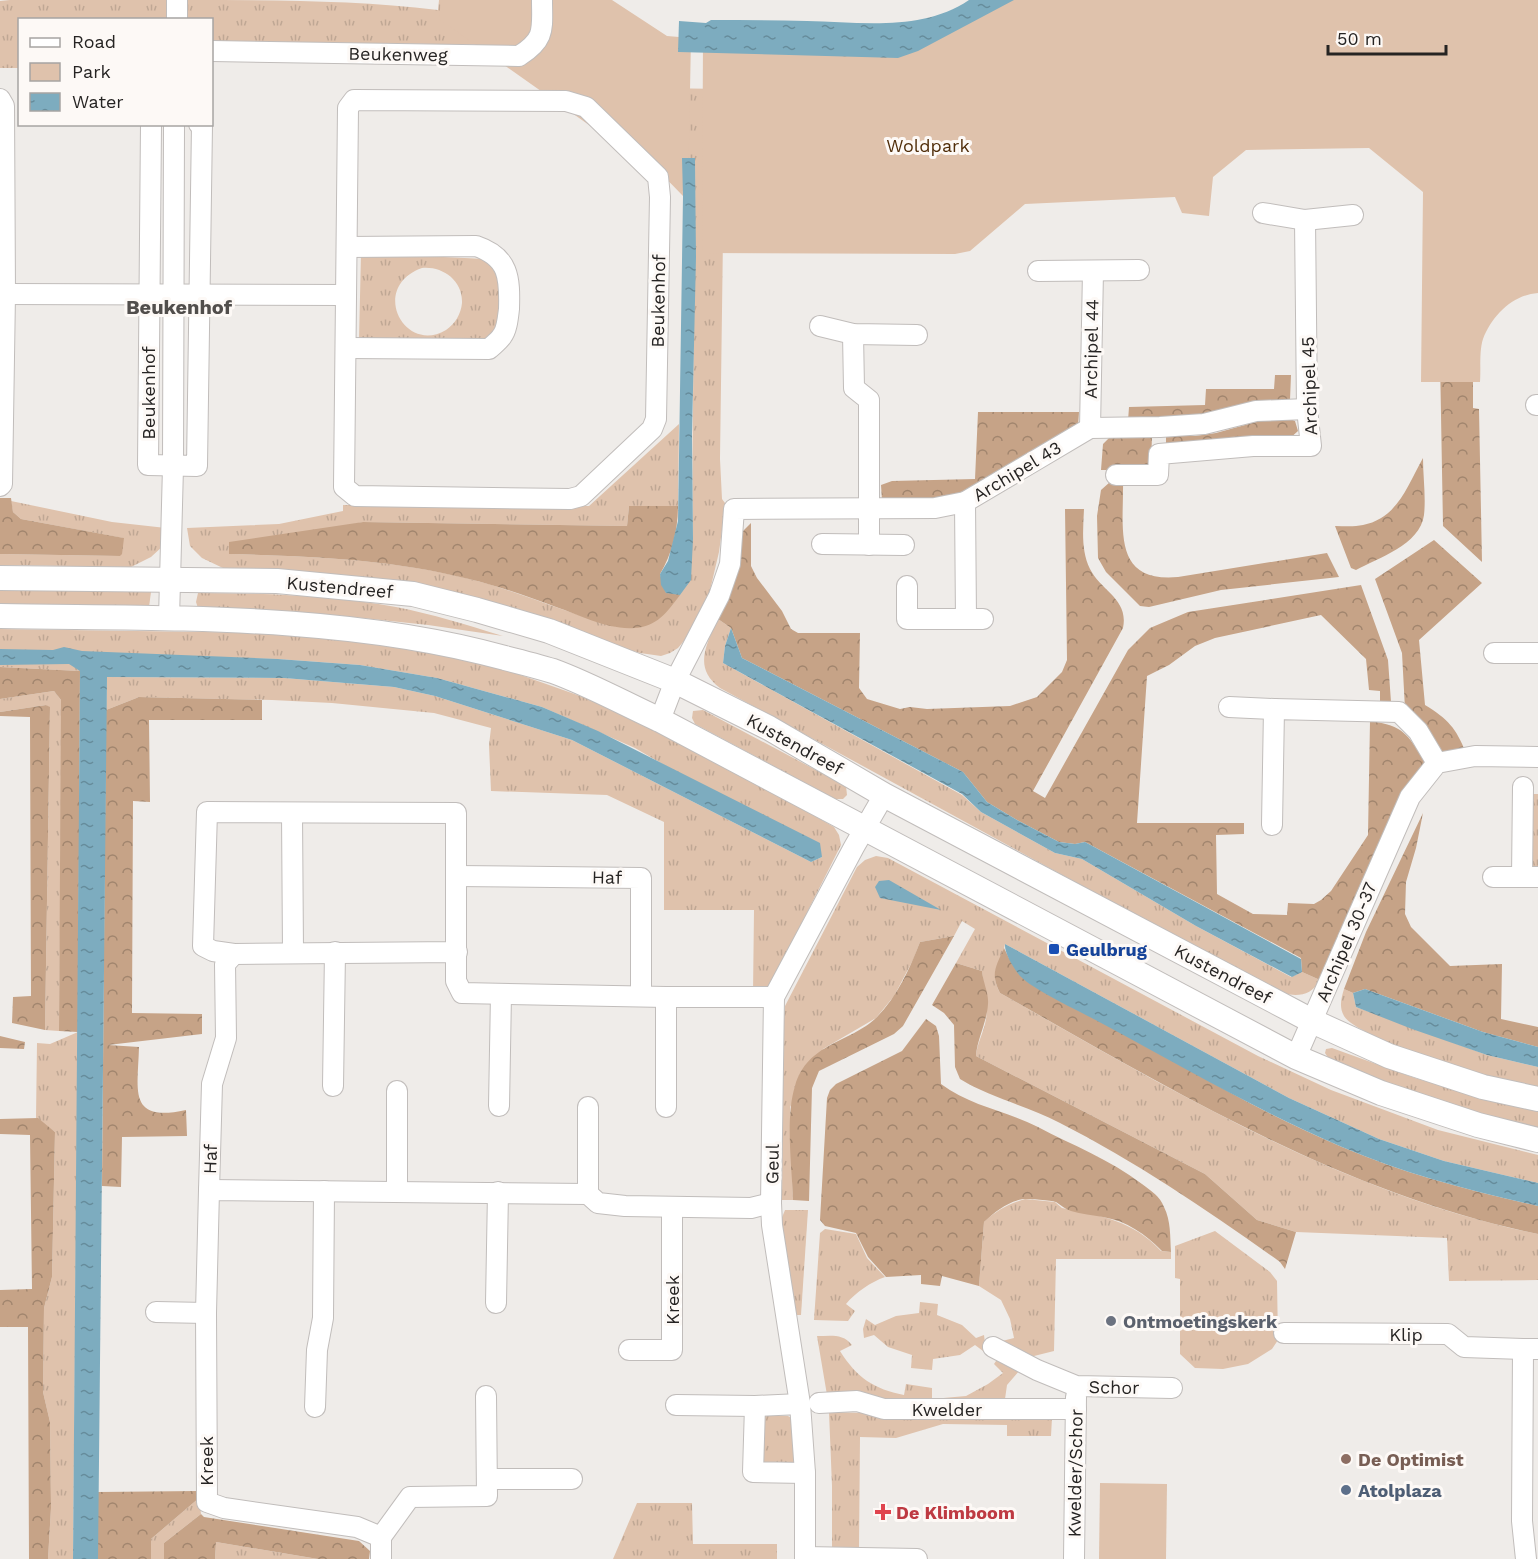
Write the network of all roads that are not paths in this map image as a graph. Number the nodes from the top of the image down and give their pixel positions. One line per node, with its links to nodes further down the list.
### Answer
1 (177, 0): 3 (street)
2 (542, 0): 4 (street, Beukenweg)
3 (177, 18)
4 (213, 51)
5 (0, 99): 12 (street)
6 (151, 126): 18 (street, Beukenhof)
7 (174, 126): 20 (street, Beukenhof)
8 (202, 126): 21 (street)
9 (1263, 213): 11 (street)
10 (1353, 215): 11 (street)
11 (1305, 220): 27 (street, Archipel 45)
12 (2, 242): 17 (street)
13 (347, 247): 19 (street, Beukenhof); 26 (street); 26 (street, Beukenhof)
14 (1038, 270): 16 (street)
15 (1139, 270): 16 (street)
16 (1093, 271): 29 (street, Archipel 44)
17 (5, 294): 18 (street); 25 (street)
18 (149, 295): 20 (street); 31 (street, Beukenhof)
19 (346, 295): 21 (street); 26 (street, Beukenhof)
20 (173, 296): 21 (street); 31 (street, Beukenhof)
21 (200, 296): 31 (street)
22 (820, 326): 23 (street)
23 (853, 334): 24 (street); 35 (street)
24 (917, 335)
25 (2, 345): 33 (street)
26 (346, 348)
27 (1307, 409): 28 (street, Archipel 43); 30 (street, Archipel 45)
28 (1160, 427): 29 (street, Archipel 43); 30 (street)
29 (1090, 428): 34 (street, Archipel 43)
30 (1159, 454): 32 (street)
31 (173, 467): 40 (street, Beukenhof)
32 (1116, 475)
33 (0, 486)
34 (965, 502): 35 (street, Archipel 43); 41 (street)
35 (870, 508): 37 (street); 46 (street, Archipel 43)
36 (822, 544): 37 (street)
37 (869, 545): 38 (street)
38 (904, 545)
39 (0, 578): 40 (main road, Kustendreef)
40 (170, 580): 43 (street, Beukenhof); 46 (main road, Kustendreef)
41 (907, 586)
42 (0, 616): 43 (main road)
43 (169, 619): 49 (main road)
44 (1494, 652): 45 (street)
45 (1538, 653)
46 (675, 681): 49 (street); 53 (main road, Kustendreef)
47 (1229, 707): 48 (street)
48 (1274, 709): 51 (street); 55 (street)
49 (660, 720): 56 (main road)
50 (1538, 757): 51 (street)
51 (1437, 763): 68 (street, Archipel 30-37)
52 (1523, 787): 59 (street)
53 (884, 795): 56 (street, Geul); 68 (main road, Kustendreef)
54 (292, 813): 57 (street); 60 (street); 63 (street)
55 (1272, 825)
56 (865, 827): 67 (street, Geul); 69 (main road)
57 (456, 876): 62 (street); 65 (street, Haf)
58 (1493, 877): 59 (street)
59 (1530, 877)
60 (293, 952): 61 (street); 63 (street)
61 (335, 952): 62 (street); 70 (street)
62 (457, 952): 64 (street)
63 (234, 954): 77 (street, Haf)
64 (501, 994): 65 (street); 73 (street)
65 (641, 996): 66 (street)
66 (666, 997): 67 (street); 75 (street)
67 (774, 997): 82 (street, Geul)
68 (1312, 1021): 69 (street, Archipel 30-37); 72 (main road, Kustendreef)
69 (1296, 1057): 76 (main road)
70 (333, 1086)
71 (397, 1091): 79 (street)
72 (1538, 1099)
73 (499, 1106)
74 (588, 1107): 81 (street)
75 (666, 1107)
76 (1538, 1140)
77 (209, 1190): 78 (street); 86 (street, Kreek)
78 (324, 1191): 79 (street); 97 (street)
79 (397, 1191): 80 (street)
80 (498, 1192): 81 (street); 84 (street)
81 (588, 1194): 83 (street)
82 (771, 1203): 83 (street); 94 (street, Geul)
83 (672, 1208): 90 (street, Kreek)
84 (496, 1303)
85 (156, 1312): 86 (street)
86 (206, 1313): 102 (street, Kreek)
87 (1284, 1333): 89 (street, Klip)
88 (993, 1347): 91 (street, Schor)
89 (1530, 1349): 107 (street, Klip)
90 (629, 1350)
91 (1076, 1386): 92 (street, Schor); 98 (street, Kwelder/Schor)
92 (1172, 1388)
93 (486, 1396): 100 (street)
94 (810, 1403): 96 (street); 98 (street, Kwelder); 99 (street, Geul)
95 (676, 1406): 96 (street)
96 (755, 1406): 99 (street)
97 (315, 1407)
98 (1076, 1409): 106 (street, Kwelder/Schor)
99 (806, 1473): 103 (street, Geul)
100 (487, 1479): 101 (street); 102 (street)
101 (572, 1479)
102 (381, 1537): 104 (street)
103 (805, 1558): 105 (street)
104 (381, 1559)
105 (917, 1559)
106 (1074, 1559)
107 (1526, 1559)

